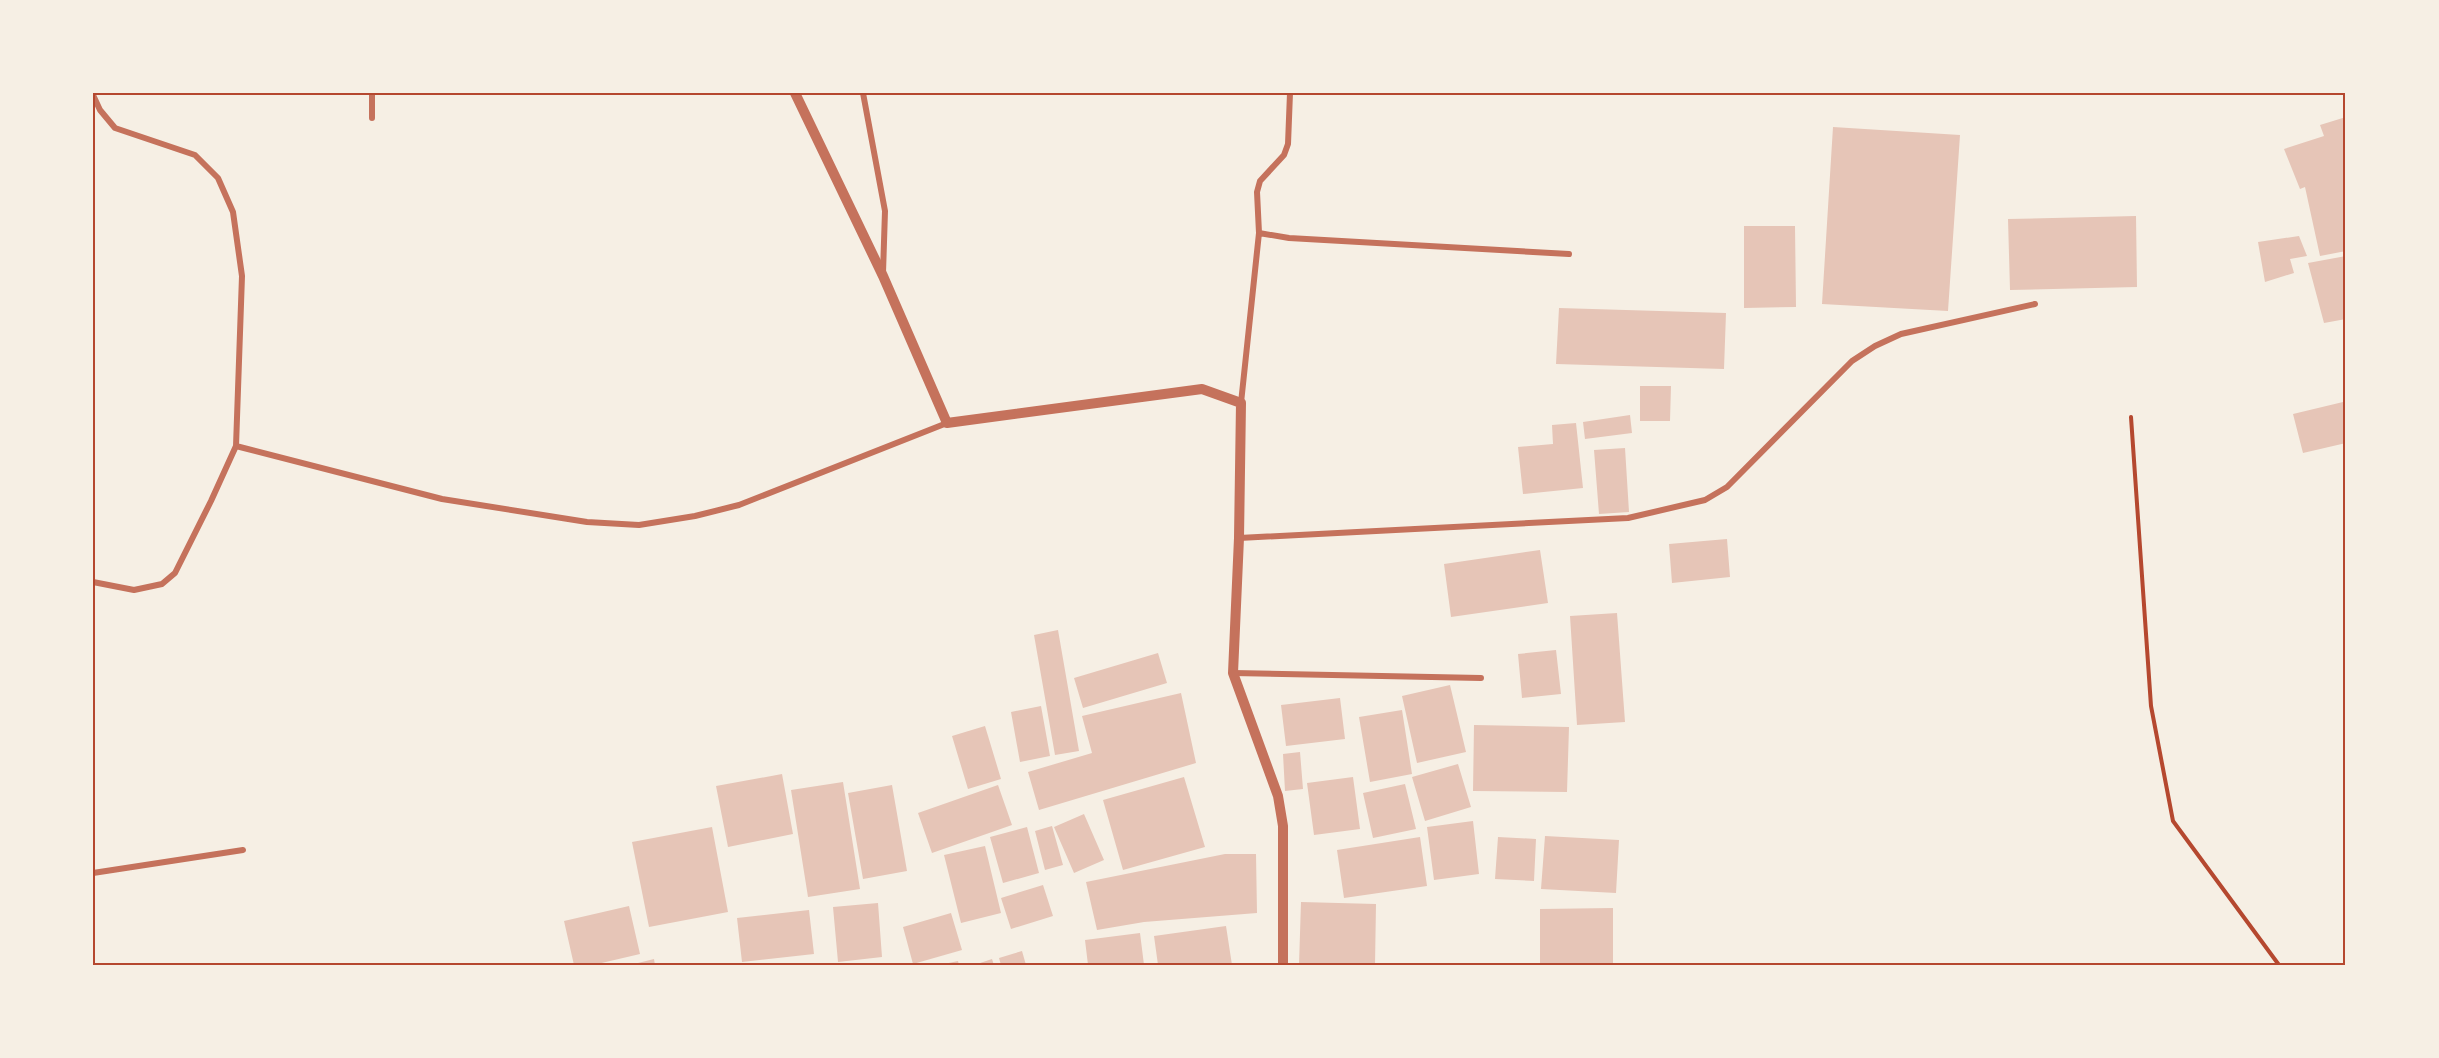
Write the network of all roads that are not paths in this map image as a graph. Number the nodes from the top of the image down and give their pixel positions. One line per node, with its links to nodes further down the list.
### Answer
1 (372, 93): 6 (street)
2 (795, 93): 9 (street)
3 (863, 93): 9 (street)
4 (1290, 93): 7 (street)
5 (93, 95): 13 (street)
6 (372, 118)
7 (1259, 233): 8 (street); 11 (street)
8 (1569, 254)
9 (883, 276): 12 (street)
10 (2035, 304): 14 (street)
11 (1241, 403): 12 (street); 14 (street)
12 (947, 423): 13 (street)
13 (236, 446): 15 (street)
14 (1239, 538): 16 (street)
15 (93, 582)
16 (1233, 673): 17 (street); 20 (street)
17 (1481, 678)
18 (243, 850): 19 (street)
19 (93, 873)
20 (1283, 965)

